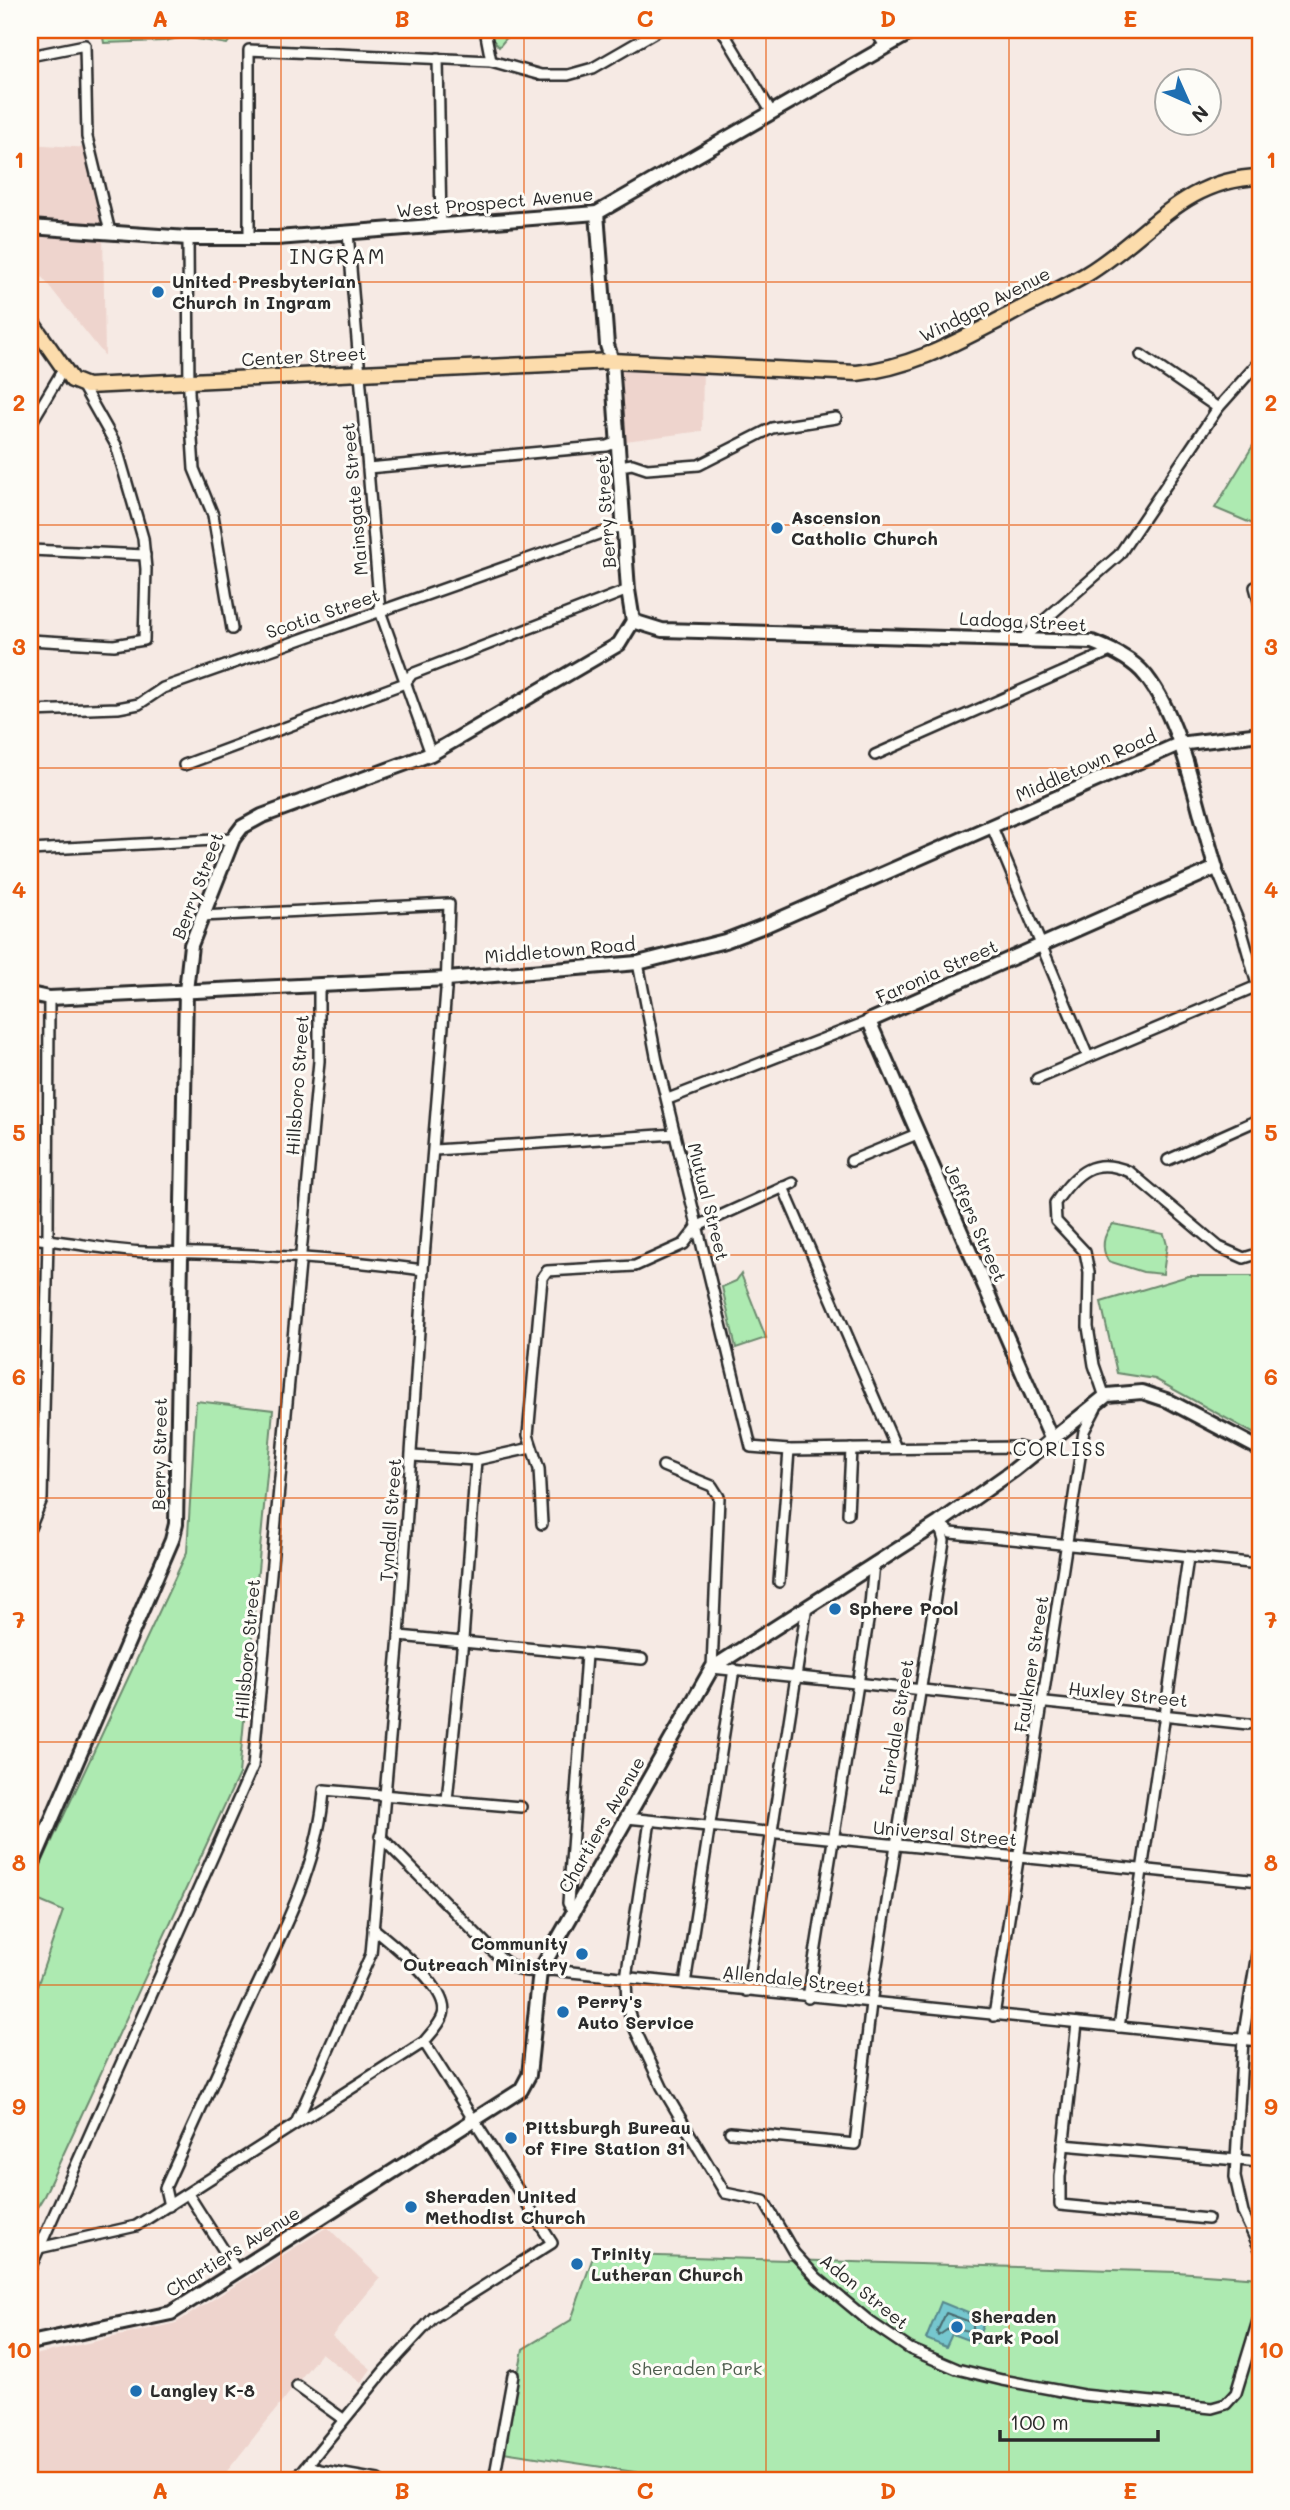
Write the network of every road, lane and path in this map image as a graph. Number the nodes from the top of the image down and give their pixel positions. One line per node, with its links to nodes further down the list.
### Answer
1 (485, 30): 9 (street)
2 (659, 30): 9 (street)
3 (722, 30): 10 (street)
4 (875, 30): 6 (street)
5 (915, 30): 6 (street, West Prospect Avenue)
6 (885, 46): 10 (street, West Prospect Avenue)
7 (30, 56): 15 (street)
8 (438, 58): 9 (street); 13 (street); 18 (street)
9 (491, 61)
10 (772, 113): 12 (street, West Prospect Avenue)
11 (1260, 177): 21 (main road, Windgap Avenue)
12 (597, 213): 13 (street, West Prospect Avenue); 21 (street, Berry Street)
13 (440, 226): 16 (street, West Prospect Avenue)
14 (30, 227): 15 (street, West Prospect Avenue)
15 (110, 232): 17 (street, West Prospect Avenue)
16 (348, 233): 18 (street, West Prospect Avenue); 24 (street, Mainsgate Street)
17 (188, 238): 18 (street, West Prospect Avenue); 25 (street)
18 (249, 239)
19 (30, 320): 23 (main road)
20 (1141, 355): 27 (street)
21 (612, 361): 24 (main road, Center Street); 30 (street, Berry Street)
22 (1260, 361): 27 (street)
23 (64, 368): 26 (main road); 29 (street)
24 (361, 374): 25 (main road, Center Street); 32 (street, Mainsgate Street)
25 (189, 382): 26 (main road, Center Street); 41 (street)
26 (87, 386): 35 (street)
27 (1218, 408): 42 (street)
28 (836, 418): 31 (street)
29 (30, 425)
30 (618, 442): 31 (street, Berry Street); 32 (street)
31 (620, 466): 33 (street, Berry Street)
32 (368, 468): 39 (street, Mainsgate Street)
33 (624, 525): 37 (street, Berry Street); 39 (street, Scotia Street)
34 (30, 550): 35 (street)
35 (145, 555): 43 (street)
36 (1255, 587): 38 (street)
37 (628, 590): 40 (street, Berry Street); 45 (street)
38 (1260, 605)
39 (380, 611): 45 (street, Mainsgate Street); 46 (street, Scotia Street)
40 (633, 621): 42 (street, Ladoga Street); 49 (street, Berry Street)
41 (232, 629)
42 (1024, 638): 44 (street, Ladoga Street)
43 (30, 640)
44 (1113, 650): 48 (street, Ladoga Street); 50 (street)
45 (405, 683): 49 (street, Mainsgate Street); 51 (street)
46 (30, 711)
47 (1260, 734): 48 (street, Middletown Road)
48 (1179, 744): 52 (street, Middletown Road); 55 (street, Ladoga Street)
49 (431, 754): 53 (street, Berry Street)
50 (875, 755)
51 (184, 765)
52 (992, 827): 57 (street); 58 (street, Middletown Road)
53 (233, 839): 54 (street); 56 (street, Berry Street)
54 (30, 850)
55 (1216, 868): 57 (street, Faronia Street); 61 (street, Ladoga Street)
56 (201, 916): 59 (street, Tyndall Street); 62 (street, Berry Street)
57 (1042, 945): 65 (street, Faronia Street); 66 (street)
58 (638, 963): 59 (street, Middletown Road); 68 (street, Mutual Street)
59 (447, 979): 60 (street, Middletown Road); 72 (street, Tyndall Street)
60 (319, 986): 62 (street, Middletown Road); 82 (street, Hillsboro Street)
61 (1258, 990): 66 (street)
62 (186, 991): 64 (street, Middletown Road); 80 (street, Berry Street)
63 (30, 994): 64 (street, Middletown Road)
64 (48, 998): 79 (street)
65 (869, 1021): 68 (street, Faronia Street); 71 (street, Jeffers Street)
66 (1088, 1057): 67 (street)
67 (1037, 1079)
68 (668, 1099): 70 (street, Mutual Street)
69 (1260, 1119): 73 (street)
70 (675, 1134): 72 (street); 77 (street, Mutual Street)
71 (917, 1134): 74 (street); 85 (street, Jeffers Street)
72 (435, 1150): 83 (street, Tyndall Street)
73 (1168, 1160)
74 (851, 1161)
75 (793, 1183): 76 (street)
76 (783, 1187): 77 (street); 87 (street)
77 (698, 1226): 86 (street); 90 (street, Mutual Street)
78 (30, 1238): 79 (street)
79 (48, 1239): 80 (street); 96 (street)
80 (183, 1251): 82 (street); 129 (street, Berry Street)
81 (1260, 1253): 84 (street)
82 (300, 1258): 83 (street); 158 (street, Hillsboro Street)
83 (422, 1270): 92 (street, Tyndall Street)
84 (1107, 1395): 85 (street, Chartiers Avenue); 89 (street); 101 (street, Faulkner Street)
85 (1051, 1438): 91 (street, Chartiers Avenue)
86 (531, 1448): 93 (street); 99 (street)
87 (896, 1448): 88 (street); 91 (street)
88 (851, 1449): 90 (street); 97 (street)
89 (1260, 1449)
90 (789, 1450): 105 (street)
91 (1036, 1452): 98 (street, Chartiers Avenue)
92 (412, 1456): 93 (street); 107 (street, Tyndall Street)
93 (476, 1460): 108 (street)
94 (663, 1466): 111 (street)
95 (30, 1496): 96 (street)
96 (42, 1499): 100 (street)
97 (848, 1514)
98 (939, 1523): 101 (street); 103 (street, Chartiers Avenue); 115 (street, Fairdale Street)
99 (542, 1524)
100 (30, 1528)
101 (1066, 1545): 102 (street); 116 (street, Faulkner Street)
102 (1188, 1558): 104 (street); 117 (street)
103 (874, 1563): 106 (street, Chartiers Avenue); 114 (street)
104 (1260, 1564)
105 (779, 1582)
106 (807, 1606): 111 (street, Chartiers Avenue); 113 (street)
107 (399, 1636): 108 (street); 119 (street, Tyndall Street)
108 (463, 1640): 109 (street); 120 (street)
109 (586, 1655): 110 (street); 134 (street)
110 (642, 1659)
111 (712, 1668): 112 (street, Huxley Street); 122 (street, Chartiers Avenue)
112 (734, 1669): 113 (street, Huxley Street); 124 (street)
113 (796, 1676): 114 (street, Huxley Street); 125 (street)
114 (858, 1682): 115 (street, Huxley Street); 127 (street)
115 (918, 1688): 116 (street, Huxley Street); 128 (street, Fairdale Street)
116 (1042, 1701): 117 (street, Huxley Street); 130 (street, Faulkner Street)
117 (1166, 1715): 118 (street, Huxley Street); 131 (street)
118 (1248, 1724)
119 (384, 1795): 120 (street); 126 (street, Tyndall Street); 156 (street)
120 (447, 1800): 121 (street)
121 (522, 1807)
122 (627, 1818): 123 (street, Universal Street); 134 (street, Chartiers Avenue)
123 (650, 1821): 124 (street, Universal Street); 138 (street, Adon Street)
124 (710, 1826): 125 (street, Universal Street); 139 (street)
125 (773, 1833): 127 (street, Universal Street); 140 (street)
126 (380, 1836): 135 (street, Tyndall Street); 137 (street, Allendale Street)
127 (832, 1839): 128 (street, Universal Street); 141 (street)
128 (895, 1845): 130 (street, Universal Street); 142 (street, Fairdale Street)
129 (34, 1850): 132 (street, Berry Street)
130 (1017, 1856): 131 (street, Universal Street); 143 (street, Faulkner Street)
131 (1142, 1869): 133 (street, Universal Street); 145 (street)
132 (30, 1870)
133 (1260, 1881)
134 (573, 1912): 137 (street, Chartiers Avenue)
135 (373, 1928): 148 (street); 150 (street, Tyndall Street)
136 (1260, 1935): 146 (street)
137 (540, 1971): 138 (street, Allendale Street); 149 (street, Chartiers Avenue)
138 (626, 1978): 139 (street, Allendale Street); 162 (street, Adon Street)
139 (685, 1984): 140 (street, Allendale Street)
140 (747, 1991): 141 (street, Allendale Street)
141 (808, 1998): 142 (street, Allendale Street)
142 (871, 2003): 143 (street, Allendale Street); 151 (street, Fairdale Street)
143 (994, 2016): 144 (street, Allendale Street)
144 (1077, 2023): 145 (street, Allendale Street); 152 (street)
145 (1119, 2027): 146 (street, Allendale Street)
146 (1243, 2039): 147 (street, Allendale Street); 153 (street)
147 (1260, 2041)
148 (424, 2042): 149 (street); 150 (street)
149 (475, 2119): 161 (street, Chartiers Avenue); 166 (street)
150 (296, 2123): 155 (street)
151 (730, 2132)
152 (1063, 2145): 153 (street); 157 (street)
153 (1236, 2160): 154 (street); 159 (street)
154 (1260, 2162)
155 (188, 2194): 156 (street); 161 (street)
156 (169, 2206): 158 (street)
157 (1208, 2219)
158 (39, 2248): 160 (street, Hillsboro Street)
159 (1260, 2249)
160 (30, 2269)
161 (237, 2271): 163 (street, Chartiers Avenue)
162 (1260, 2314)
163 (30, 2343)
164 (513, 2375): 170 (street)
165 (297, 2386): 166 (street)
166 (343, 2419): 167 (street)
167 (309, 2465): 168 (street); 169 (street)
168 (295, 2480)
169 (378, 2480)
170 (494, 2480)

